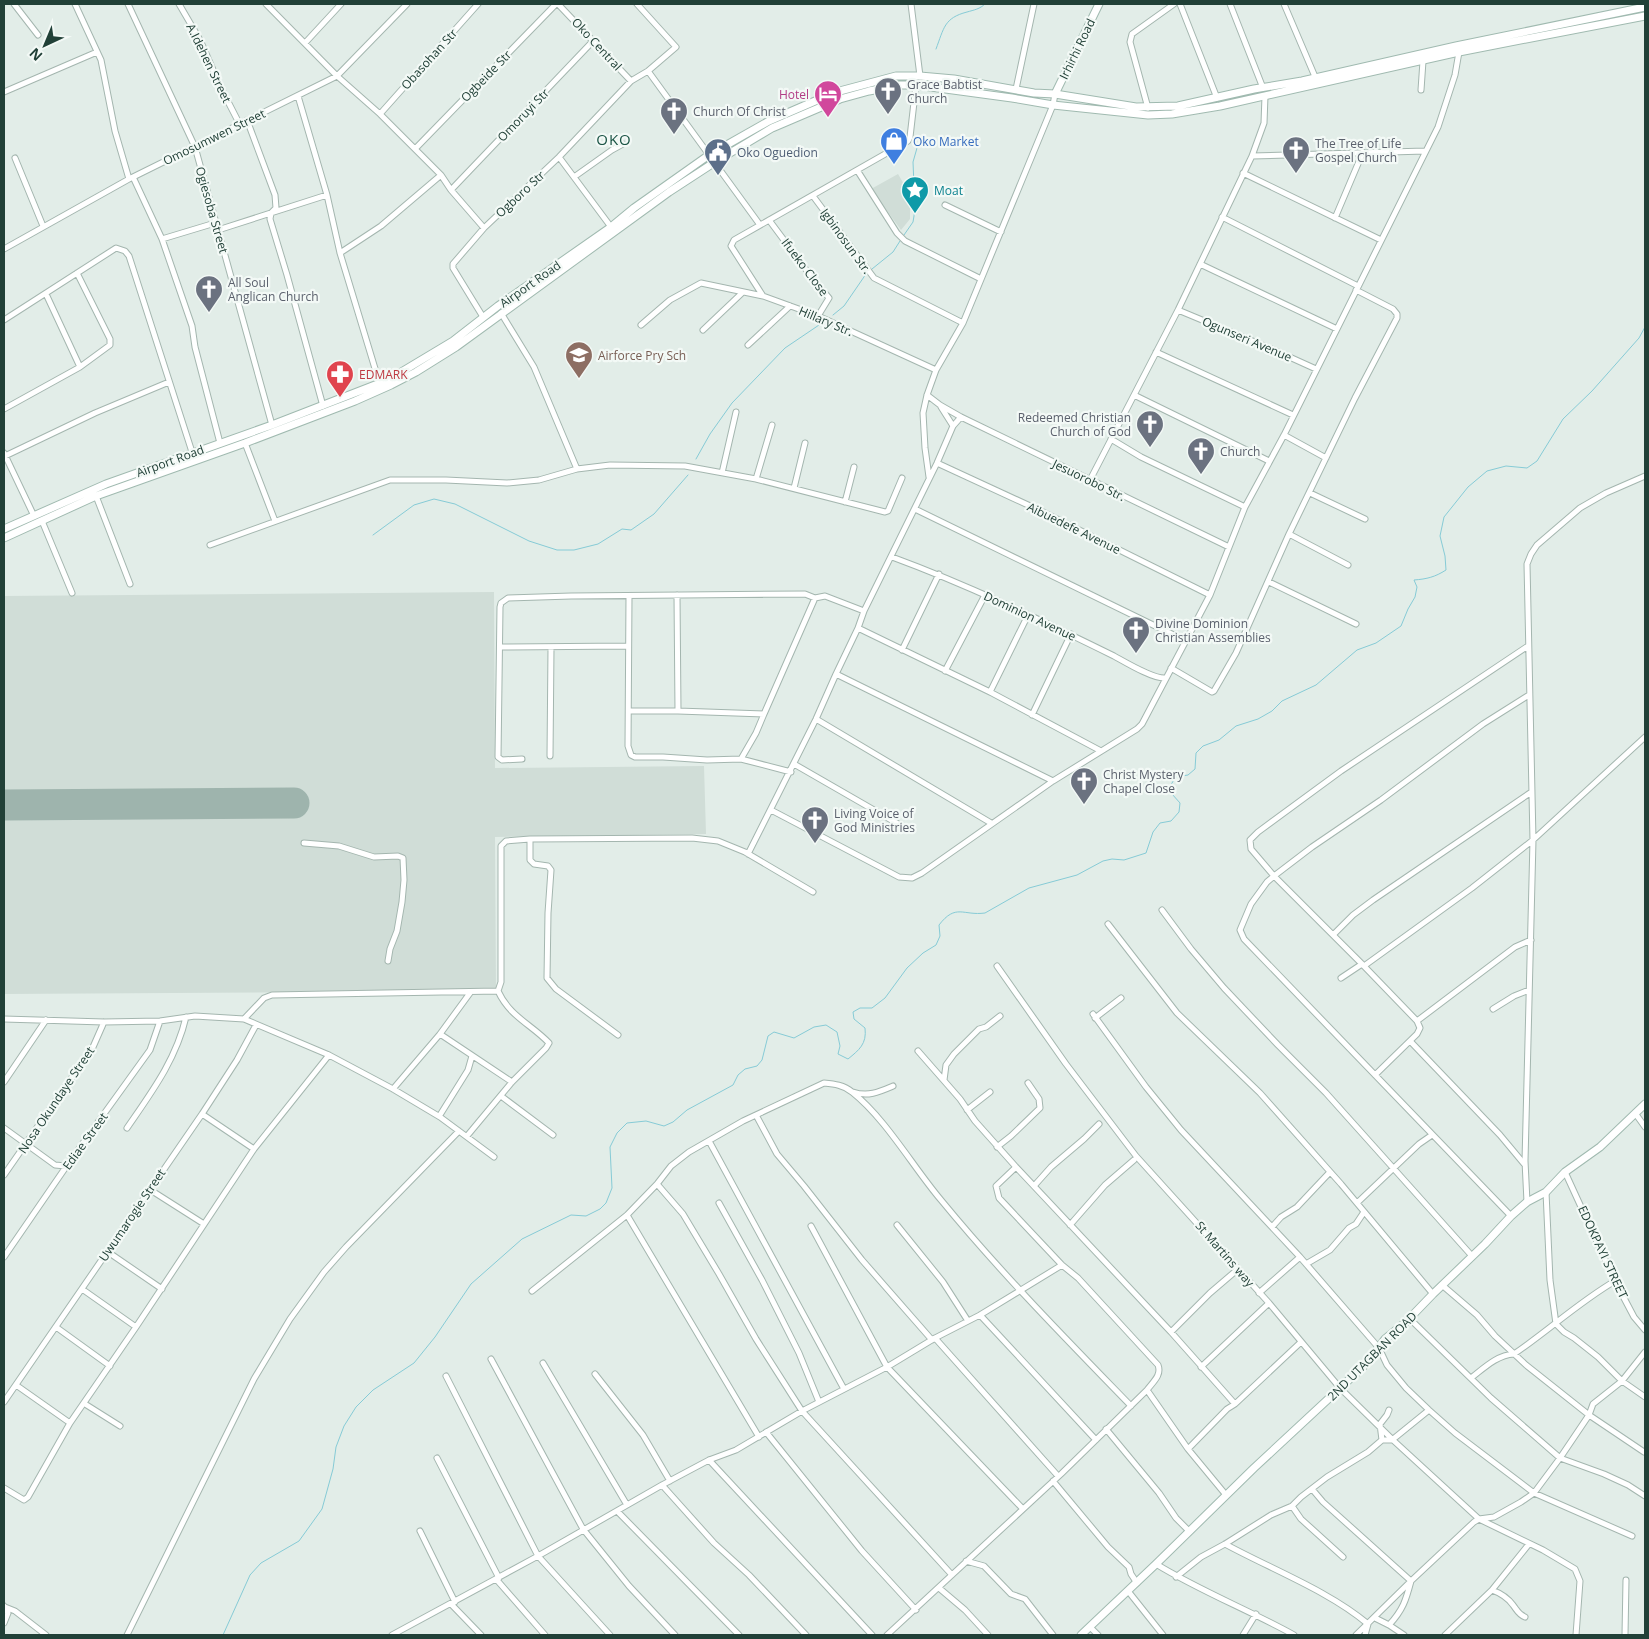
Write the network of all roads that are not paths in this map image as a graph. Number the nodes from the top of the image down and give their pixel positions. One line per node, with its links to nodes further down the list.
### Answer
1 (14, 4): 21 (street)
2 (75, 4): 24 (street)
3 (128, 4): 47 (street, Ogiesoba Street)
4 (179, 4): 45 (street, A.Idehen Street)
5 (266, 4): 18 (street)
6 (341, 4): 23 (street)
7 (408, 4): 28 (street, Omosumwen Street)
8 (478, 4): 43 (street, Obasohan Str)
9 (557, 4): 22 (street, Oko Central); 48 (street, Ogbeide Str)
10 (637, 4): 27 (street, Oko Central)
11 (912, 4): 29 (street)
12 (1034, 4): 34 (street)
13 (1099, 4): 37 (main road, Irhirhi Road)
14 (1174, 4): 42 (street)
15 (1180, 4): 40 (street)
16 (1230, 4): 33 (street)
17 (1284, 4): 30 (street)
18 (273, 6): 23 (street)
19 (1645, 7): 30 (main road)
20 (1645, 16): 25 (main road)
21 (38, 35)
22 (594, 40): 31 (street, Oko Central); 61 (street, Omoruyi Str)
23 (305, 43): 28 (street)
24 (98, 52): 36 (street); 60 (street)
25 (1459, 52): 26 (main road); 49 (street)
26 (1423, 61): 30 (main road); 35 (street)
27 (648, 71): 31 (street, Oko Central); 51 (street)
28 (337, 76): 38 (street, Omosumwen Street); 43 (street)
29 (920, 76): 34 (main road, Airport Road); 51 (main road, Airport Road)
30 (1316, 80): 33 (main road, Airport Road); 39 (main road, Airport Road)
31 (631, 81): 53 (street, Ogboro Str)
32 (916, 85): 41 (main road, Airport Road); 55 (main road, Airport Road); 56 (street)
33 (1263, 88): 40 (main road, Airport Road)
34 (1016, 89): 37 (main road, Airport Road)
35 (1421, 90)
36 (4, 92)
37 (1054, 94): 41 (street); 42 (main road, Airport Road)
38 (298, 96): 44 (street, Omosumwen Street); 62 (street)
39 (1265, 96): 41 (main road, Airport Road); 52 (street)
40 (1217, 98): 42 (main road, Airport Road)
41 (1053, 105): 75 (street)
42 (1148, 108)
43 (380, 114): 48 (street)
44 (247, 120): 45 (street, Omosumwen Street); 65 (street)
45 (239, 123): 47 (street, Omosumwen Street)
46 (623, 144): 59 (street)
47 (194, 146): 60 (street, Omosumwen Street); 69 (street, Ogiesoba Street)
48 (415, 149): 58 (street)
49 (1425, 151): 50 (street); 77 (street)
50 (1363, 152): 52 (street); 67 (street)
51 (709, 156): 55 (street); 72 (main road, Airport Road)
52 (1252, 156): 57 (street)
53 (559, 157): 59 (street); 73 (street, Ogboro Str)
54 (15, 158): 71 (street)
55 (715, 162): 70 (street); 89 (main road, Airport Road)
56 (857, 170): 63 (street); 82 (street)
57 (1243, 173): 66 (street); 67 (street)
58 (441, 174): 61 (street); 79 (street)
59 (574, 177): 72 (street)
60 (131, 178): 71 (street, Omosumwen Street); 76 (street)
61 (451, 190): 73 (street)
62 (327, 195): 65 (street); 79 (street)
63 (813, 196): 68 (street); 93 (street, Igbinosun Str.)
64 (945, 204): 75 (street)
65 (271, 213): 74 (street); 107 (street)
66 (1222, 217): 80 (street); 83 (street)
67 (1335, 218): 77 (street)
68 (769, 220): 70 (street); 90 (street, Ifueko Close)
69 (215, 223): 74 (street, Ogiesoba Street); 76 (street)
70 (760, 224): 86 (street)
71 (43, 226): 78 (street, Omosumwen Street)
72 (611, 227): 91 (main road, Airport Road)
73 (484, 228): 91 (street, Ogboro Str)
74 (218, 230): 112 (street, Ogiesoba Street)
75 (1001, 232): 82 (street)
76 (162, 239): 119 (street)
77 (1381, 240): 83 (street)
78 (4, 249)
79 (340, 253): 103 (street)
80 (1200, 264): 88 (street); 95 (street)
81 (77, 273): 85 (street); 99 (street); 102 (street)
82 (981, 279): 93 (street)
83 (1357, 288): 95 (street); 122 (street)
84 (742, 293): 86 (street, Hillary Str.); 94 (street, Hillary Str.); 96 (street)
85 (46, 294): 92 (street); 99 (street)
86 (763, 296): 87 (street, Hillary Str.)
87 (790, 306): 90 (street, Hillary Str.); 97 (street)
88 (1178, 310): 98 (street); 100 (street, Ogunseri Avenue)
89 (501, 313): 117 (main road, Airport Road); 126 (street)
90 (818, 316): 101 (street, Hillary Str.)
91 (482, 318): 103 (main road, Airport Road)
92 (4, 320)
93 (963, 323): 101 (street)
94 (641, 326)
95 (1337, 328): 100 (street)
96 (703, 330)
97 (748, 345)
98 (1156, 352): 105 (street); 110 (street)
99 (80, 367): 108 (street)
100 (1316, 369): 110 (street)
101 (936, 370): 104 (street)
102 (168, 382): 120 (street); 121 (street)
103 (380, 385): 107 (main road, Airport Road)
104 (928, 395): 106 (street); 130 (street)
105 (1134, 395): 116 (street); 123 (street)
106 (940, 405): 111 (street, Jesuorobo Str.); 114 (street)
107 (323, 406): 112 (main road, Airport Road)
108 (4, 409)
109 (736, 412): 127 (street)
110 (1292, 415): 115 (street)
111 (961, 417): 114 (street); 132 (street, Jesuorobo Str.)
112 (272, 425): 119 (main road, Airport Road)
113 (772, 425): 131 (street)
114 (953, 426): 124 (street)
115 (1284, 435): 122 (street); 123 (street)
116 (1111, 439): 132 (street); 137 (street)
117 (246, 443): 135 (main road, Airport Road); 142 (street)
118 (805, 443): 133 (street)
119 (220, 444): 120 (main road, Airport Road)
120 (192, 452): 139 (main road, Airport Road)
121 (4, 455): 139 (street)
122 (1326, 458): 134 (street)
123 (1269, 461): 137 (street)
124 (937, 463): 130 (street); 156 (street, Aibuedefe Avenue)
125 (854, 467): 136 (street)
126 (577, 469): 127 (street); 142 (street)
127 (722, 473): 131 (street)
128 (1645, 476): 167 (street)
129 (902, 478): 136 (street)
130 (929, 478): 138 (street)
131 (756, 479): 133 (street)
132 (1090, 480): 147 (street, Jesuorobo Str.)
133 (794, 488): 136 (street)
134 (1310, 493): 140 (street); 144 (street)
135 (96, 496): 141 (main road, Airport Road); 152 (street)
136 (845, 502)
137 (1245, 507): 147 (street)
138 (915, 509): 148 (street); 164 (street)
139 (34, 516): 143 (main road, Airport Road)
140 (1365, 519)
141 (42, 521): 145 (main road, Airport Road); 153 (street)
142 (275, 521): 146 (street)
143 (4, 529)
144 (1289, 534): 149 (street); 151 (street)
145 (4, 538)
146 (210, 545)
147 (1229, 547): 156 (street)
148 (892, 556): 150 (street, Dominion Avenue); 159 (street)
149 (1348, 565)
150 (940, 574): 155 (street, Dominion Avenue); 169 (street)
151 (1269, 582): 161 (street); 170 (street)
152 (130, 584)
153 (72, 593)
154 (677, 595): 157 (street); 158 (street); 176 (street)
155 (985, 595): 160 (street, Dominion Avenue); 171 (street)
156 (1210, 595): 164 (street)
157 (629, 596): 165 (street); 166 (street)
158 (815, 598): 159 (street); 178 (street)
159 (864, 610): 162 (street)
160 (1028, 615): 163 (street, Dominion Avenue); 174 (street)
161 (1356, 624)
162 (858, 628): 169 (street); 172 (street)
163 (1071, 634): 173 (street, Dominion Avenue); 179 (street)
164 (1186, 641): 170 (street)
165 (500, 646): 168 (street); 184 (street)
166 (628, 646): 168 (street); 177 (street)
167 (1528, 646): 175 (street); 197 (street)
168 (551, 648): 183 (street)
169 (902, 650): 171 (street)
170 (1171, 668): 173 (street)
171 (945, 671): 174 (street)
172 (836, 674): 180 (street); 188 (street)
173 (1165, 678): 182 (street)
174 (990, 692): 179 (street)
175 (1529, 695): 194 (street); 197 (street)
176 (678, 711): 177 (street); 178 (street)
177 (629, 712): 185 (street)
178 (764, 714): 185 (street)
179 (1032, 715): 182 (street)
180 (816, 719): 186 (street); 191 (street)
181 (1645, 736): 194 (street)
182 (1101, 751): 188 (street)
183 (550, 756)
184 (522, 759)
185 (741, 759): 187 (street)
186 (794, 764): 187 (street); 192 (street)
187 (790, 772): 190 (street)
188 (1053, 781): 191 (street)
189 (1530, 793): 201 (street)
190 (771, 810): 191 (street); 196 (street)
191 (991, 823)
192 (900, 825)
193 (530, 838): 196 (street); 208 (street); 222 (street)
194 (1533, 840): 202 (street); 204 (street)
195 (304, 843): 203 (street)
196 (748, 854): 198 (street)
197 (1274, 876): 201 (street); 227 (street)
198 (813, 892)
199 (1162, 910): 260 (street)
200 (1108, 924): 261 (street)
201 (1333, 935): 204 (street)
202 (1530, 940): 207 (street); 217 (street)
203 (388, 961)
204 (1363, 965): 206 (street); 217 (street)
205 (997, 966): 285 (street, St Martins way)
206 (1341, 978)
207 (1529, 990): 211 (street); 258 (street)
208 (498, 991): 209 (street); 230 (street)
209 (470, 993): 215 (street); 221 (street)
210 (1121, 998): 278 (street)
211 (1493, 1009)
212 (1000, 1016): 228 (street)
213 (186, 1017): 215 (street); 219 (street); 246 (street)
214 (4, 1019): 216 (street)
215 (244, 1019): 220 (street)
216 (46, 1020): 218 (street); 229 (street)
217 (1417, 1021): 223 (street)
218 (104, 1022): 219 (street); 252 (street, Nosa Okundaye Street)
219 (160, 1022): 257 (street, Ediae Street)
220 (256, 1025): 225 (street); 240 (street, Uwumarogie Street)
221 (440, 1034): 226 (street); 233 (street)
222 (618, 1035)
223 (1410, 1041): 227 (street); 258 (street)
224 (918, 1051): 228 (street)
225 (329, 1055): 233 (street); 254 (street)
226 (472, 1056): 230 (street); 241 (street)
227 (1375, 1075): 273 (street)
228 (944, 1080): 238 (street)
229 (4, 1082)
230 (512, 1082): 236 (street)
231 (1028, 1082): 253 (street)
232 (893, 1086): 234 (street)
233 (393, 1089): 247 (street)
234 (851, 1091): 242 (street); 291 (street)
235 (990, 1092): 238 (street)
236 (501, 1096): 248 (street); 250 (street)
237 (1645, 1104): 239 (main road, 2ND UTAGBAN ROAD)
238 (967, 1110): 253 (street)
239 (1635, 1112): 244 (street); 262 (main road, 2ND UTAGBAN ROAD)
240 (202, 1114): 254 (street); 266 (street, Uwumarogie Street)
241 (440, 1115)
242 (756, 1115): 251 (street); 303 (street)
243 (1099, 1124): 265 (street)
244 (1645, 1127)
245 (4, 1128): 252 (street)
246 (127, 1128)
247 (459, 1131): 250 (street); 390 (street)
248 (553, 1135)
249 (1432, 1135): 260 (street)
250 (467, 1136): 255 (street)
251 (709, 1141): 264 (street); 319 (street)
252 (26, 1144): 257 (street); 263 (street, Nosa Okundaye Street)
253 (998, 1147): 259 (street)
254 (254, 1149): 274 (street)
255 (494, 1157)
256 (1134, 1160): 276 (street)
257 (66, 1166): 281 (street, Ediae Street)
258 (1526, 1166): 268 (street)
259 (1016, 1167): 265 (street); 284 (street)
260 (1394, 1169): 270 (street); 280 (street)
261 (1330, 1172): 270 (street); 278 (street)
262 (1566, 1172): 267 (main road, 2ND UTAGBAN ROAD); 286 (street, EDOKPAYI STREET)
263 (4, 1175)
264 (657, 1184): 272 (street); 329 (street)
265 (1034, 1186): 276 (street)
266 (149, 1189): 274 (street); 279 (street, Uwumarogie Street)
267 (1546, 1192): 268 (main road, 2ND UTAGBAN ROAD); 298 (street)
268 (1527, 1202): 273 (main road, 2ND UTAGBAN ROAD)
269 (719, 1203): 323 (street)
270 (1357, 1204): 271 (street)
271 (1364, 1212): 283 (street); 293 (street)
272 (627, 1215): 290 (street); 336 (street)
273 (1511, 1216): 280 (main road, 2ND UTAGBAN ROAD)
274 (204, 1224): 289 (street)
275 (897, 1224): 297 (street)
276 (1070, 1225): 302 (street)
277 (811, 1226): 311 (street)
278 (1272, 1227): 282 (street)
279 (108, 1252): 288 (street, Uwumarogie Street); 289 (street)
280 (1472, 1256): 287 (main road, 2ND UTAGBAN ROAD)
281 (4, 1257)
282 (1300, 1257): 283 (street); 292 (street)
283 (1306, 1264): 305 (street)
284 (1062, 1265): 291 (street); 320 (street)
285 (1238, 1268): 292 (street, St Martins way); 302 (street)
286 (1615, 1281): 298 (street); 301 (street, EDOKPAYI STREET)
287 (1442, 1285): 293 (main road, 2ND UTAGBAN ROAD); 307 (street)
288 (82, 1289): 299 (street, Uwumarogie Street); 300 (street)
289 (162, 1289): 300 (street)
290 (532, 1291)
291 (1020, 1292): 295 (street); 326 (street)
292 (1259, 1293): 294 (street, St Martins way)
293 (1433, 1294): 296 (main road, 2ND UTAGBAN ROAD)
294 (1269, 1303): 304 (street, St Martins way); 312 (street)
295 (980, 1315): 297 (street); 337 (street)
296 (1410, 1319): 305 (main road, 2ND UTAGBAN ROAD); 315 (street)
297 (968, 1321): 303 (street)
298 (1556, 1324): 307 (street); 316 (street)
299 (56, 1327): 310 (street); 317 (street, Uwumarogie Street)
300 (136, 1327): 310 (street)
301 (1645, 1330)
302 (1171, 1332): 312 (street)
303 (933, 1339): 311 (street); 345 (street)
304 (1301, 1342): 318 (street, St Martins way); 325 (street)
305 (1379, 1348): 318 (main road, 2ND UTAGBAN ROAD); 328 (street)
306 (1645, 1352): 316 (street)
307 (1514, 1354): 315 (street); 330 (street)
308 (490, 1359): 359 (street)
309 (543, 1362): 354 (street)
310 (110, 1366): 324 (street)
311 (887, 1367): 319 (street); 356 (street)
312 (1201, 1367): 325 (street)
313 (595, 1374): 346 (street)
314 (446, 1376): 365 (street)
315 (1471, 1378): 343 (street)
316 (1622, 1381): 321 (street); 330 (street)
317 (16, 1385): 322 (street, Uwumarogie Street); 331 (street)
318 (1340, 1388): 333 (street, St Martins way); 352 (main road, 2ND UTAGBAN ROAD)
319 (844, 1389): 323 (street)
320 (1147, 1390): 326 (street); 340 (street)
321 (1645, 1397)
322 (4, 1402)
323 (819, 1402): 329 (street)
324 (85, 1404): 331 (street); 332 (street)
325 (1235, 1404): 340 (street)
326 (1131, 1406): 334 (street)
327 (1389, 1410): 333 (street)
328 (1429, 1410): 339 (street); 351 (street)
329 (802, 1411): 335 (street); 369 (street)
330 (1589, 1415): 341 (street); 343 (street)
331 (70, 1423): 349 (street)
332 (120, 1426)
333 (1381, 1428): 338 (street); 339 (street, St Martins way)
334 (1106, 1429): 337 (street); 361 (street)
335 (766, 1432): 336 (street); 380 (street)
336 (759, 1437): 344 (street)
337 (1096, 1440): 345 (street)
338 (1382, 1440): 339 (street); 350 (street)
339 (1392, 1440): 358 (street, St Martins way)
340 (1188, 1449): 352 (street)
341 (1644, 1452)
342 (438, 1458): 371 (street)
343 (1560, 1458): 351 (street); 353 (street)
344 (709, 1460): 346 (street); 399 (street)
345 (1058, 1476): 347 (street)
346 (670, 1481): 348 (street)
347 (1053, 1481): 356 (street); 374 (street)
348 (662, 1485): 354 (street); 398 (street)
349 (4, 1488)
350 (1312, 1489): 355 (street); 373 (street)
351 (1534, 1493): 358 (street); 362 (street)
352 (1226, 1495): 361 (main road, 2ND UTAGBAN ROAD)
353 (1645, 1496)
354 (627, 1505): 357 (street)
355 (1292, 1506): 363 (street); 366 (street)
356 (1022, 1508): 367 (street)
357 (617, 1511): 359 (street); 397 (street)
358 (1479, 1519): 364 (street, St Martins way); 373 (street)
359 (583, 1529): 365 (street); 396 (street)
360 (420, 1531): 378 (street)
361 (1189, 1531): 368 (main road, 2ND UTAGBAN ROAD)
362 (1632, 1536)
363 (1225, 1544): 370 (street); 385 (street)
364 (1529, 1544): 376 (street); 412 (street, St Martins way)
365 (538, 1556): 371 (street); 395 (street)
366 (1343, 1557)
367 (966, 1561): 369 (street); 402 (street)
368 (1156, 1564): 370 (street); 374 (main road, 2ND UTAGBAN ROAD)
369 (952, 1575): 375 (street)
370 (1176, 1576): 381 (street)
371 (498, 1578): 378 (street); 394 (street)
372 (1626, 1580): 413 (street)
373 (1411, 1581): 383 (street); 386 (street)
374 (1137, 1582): 377 (main road, 2ND UTAGBAN ROAD)
375 (939, 1588): 380 (street); 401 (street)
376 (1492, 1590): 382 (street); 411 (street)
377 (1128, 1591): 387 (main road, 2ND UTAGBAN ROAD); 405 (street)
378 (453, 1603): 388 (street); 393 (street)
379 (4, 1607): 384 (street); 389 (street)
380 (916, 1610): 400 (street)
381 (1256, 1614): 406 (street); 407 (street)
382 (1525, 1617)
383 (1375, 1618): 385 (street); 386 (street)
384 (4, 1624)
385 (1368, 1624): 408 (street); 409 (street)
386 (1389, 1625): 410 (street)
387 (1090, 1627): 403 (main road, 2ND UTAGBAN ROAD); 404 (street)
388 (403, 1630): 391 (street); 392 (street)
389 (46, 1635)
390 (127, 1635)
391 (392, 1635)
392 (408, 1635)
393 (481, 1635)
394 (545, 1635)
395 (610, 1635)
396 (675, 1635)
397 (739, 1635)
398 (806, 1635)
399 (872, 1635)
400 (887, 1635)
401 (988, 1635)
402 (1053, 1635)
403 (1081, 1635)
404 (1098, 1635)
405 (1163, 1635)
406 (1244, 1635)
407 (1294, 1635)
408 (1356, 1635)
409 (1365, 1635)
410 (1404, 1635)
411 (1445, 1635)
412 (1576, 1635)
413 (1625, 1635)

